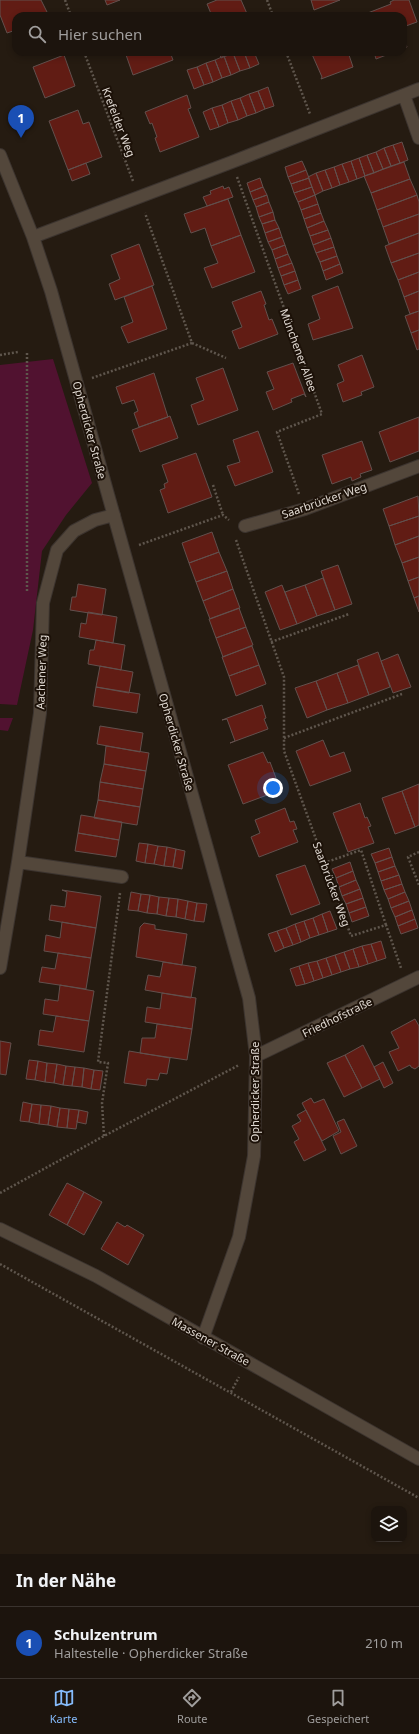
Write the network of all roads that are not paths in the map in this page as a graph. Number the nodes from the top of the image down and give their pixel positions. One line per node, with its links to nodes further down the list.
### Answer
1 (419, 89): 2 (street)
2 (404, 95): 3 (street); 6 (street)
3 (419, 138)
4 (0, 155): 5 (street, Opherdicker Straße)
5 (3, 169): 6 (street, Opherdicker Straße)
6 (33, 237): 8 (street, Opherdicker Straße)
7 (419, 466): 9 (street, Saarbrücker Weg)
8 (114, 515): 10 (street, Aachener Weg); 14 (street, Opherdicker Straße)
9 (245, 526)
10 (18, 862): 11 (street); 12 (street, Aachener Weg)
11 (122, 877)
12 (0, 968)
13 (419, 977): 14 (street, Friedhofstraße)
14 (256, 1056): 16 (street, Opherdicker Straße)
15 (0, 1229): 16 (street, Massener Straße)
16 (203, 1338): 17 (street, Massener Straße)
17 (419, 1459)

